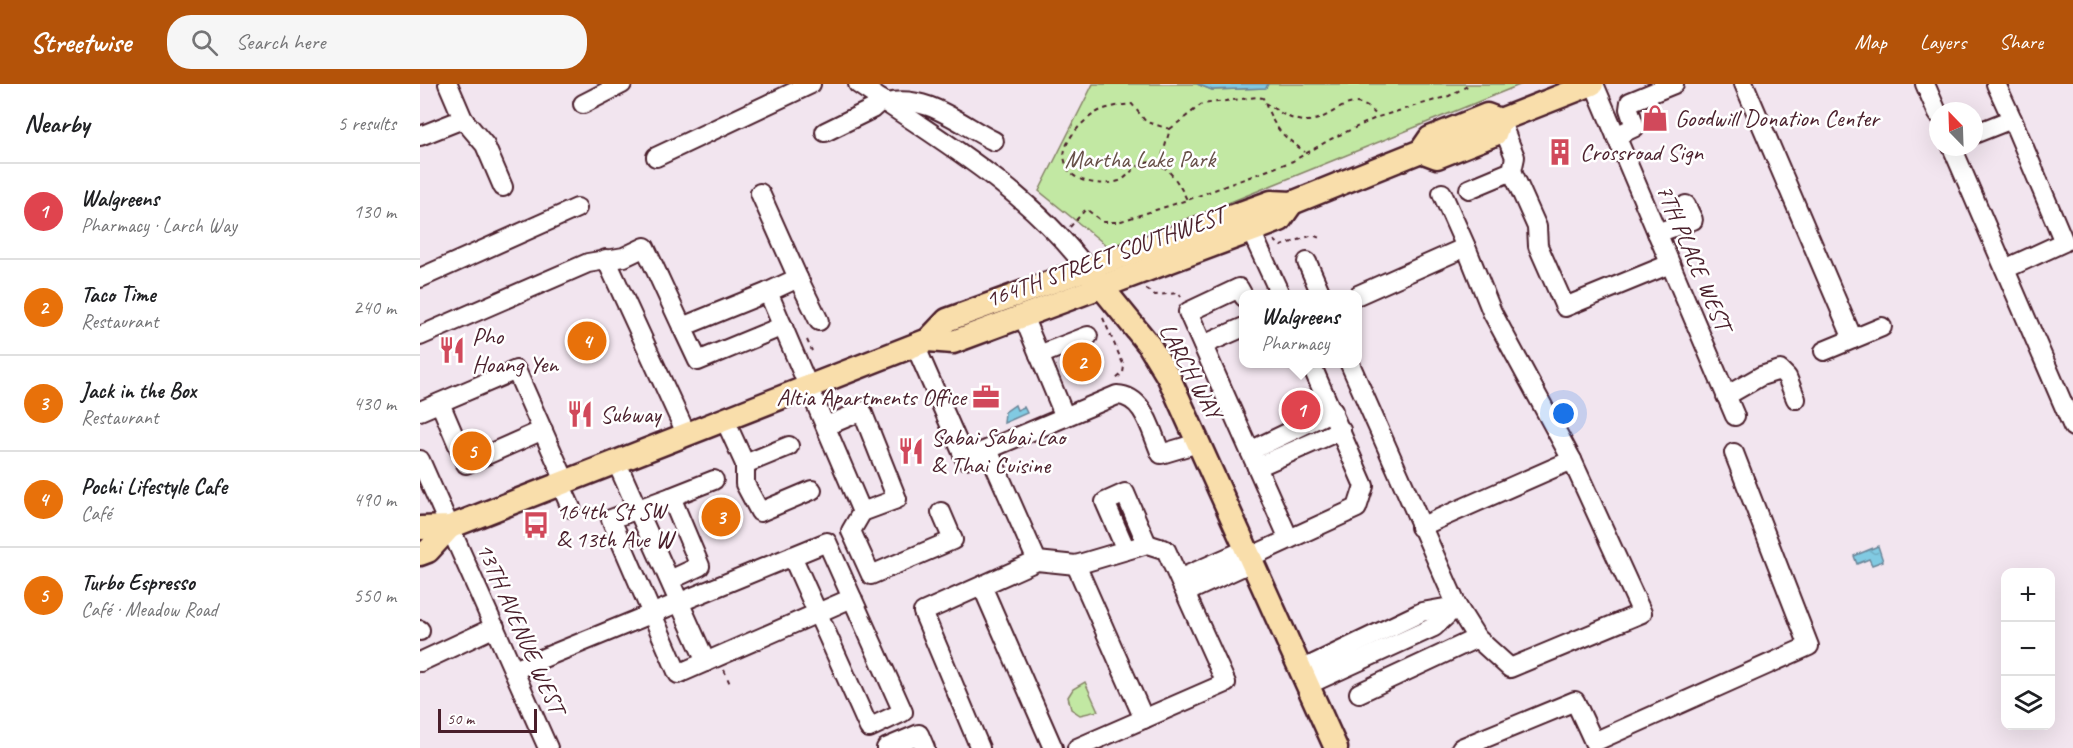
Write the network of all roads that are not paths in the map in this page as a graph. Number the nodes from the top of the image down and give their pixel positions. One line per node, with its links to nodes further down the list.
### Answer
1 (448, 84): 13 (street)
2 (622, 84): 12 (street)
3 (811, 84): 22 (street)
4 (858, 84): 10 (street, LARCH WAY)
5 (1593, 84): 15 (main road, 164TH STREET SOUTHWEST); 19 (street, 7TH PLACE WEST)
6 (1674, 84): 19 (street)
7 (1744, 84): 55 (street)
8 (1925, 84): 11 (street)
9 (1996, 84): 14 (street)
10 (885, 102): 17 (street); 20 (street); 37 (street, LARCH WAY)
11 (1933, 102)
12 (583, 104)
13 (463, 118): 18 (street); 24 (street)
14 (2012, 119): 16 (street); 38 (street)
15 (1500, 120): 23 (street); 28 (main road, 164TH STREET SOUTHWEST)
16 (1983, 130)
17 (825, 132)
18 (420, 136)
19 (1616, 136): 32 (street, 7TH PLACE WEST)
20 (994, 141)
21 (1956, 156): 38 (street)
22 (656, 157)
23 (1512, 171): 25 (street); 36 (street)
24 (503, 187)
25 (1469, 189)
26 (760, 193): 39 (street)
27 (1442, 193): 33 (street)
28 (1292, 203): 31 (main road, 164TH STREET SOUTHWEST); 37 (main road, 164TH STREET SOUTHWEST)
29 (578, 208): 40 (street)
30 (1692, 218): 32 (street)
31 (1251, 231): 41 (main road, 164TH STREET SOUTHWEST); 43 (street)
32 (1657, 233): 36 (street, 7TH PLACE WEST)
33 (1466, 247): 46 (street); 82 (street)
34 (606, 259): 50 (street); 53 (street); 75 (street)
35 (1307, 262): 44 (street)
36 (1670, 264): 63 (street, 7TH PLACE WEST)
37 (1087, 269): 41 (main road, LARCH WAY); 56 (main road, 164TH STREET SOUTHWEST)
38 (2005, 269): 72 (street)
39 (798, 278): 45 (street); 48 (street)
40 (420, 279)
41 (1100, 288): 47 (main road, 164TH STREET SOUTHWEST); 76 (main road, LARCH WAY)
42 (1240, 290): 57 (street)
43 (1278, 290)
44 (1319, 290)
45 (768, 292): 49 (street); 50 (street)
46 (1362, 294)
47 (1023, 316): 56 (main road, 164TH STREET SOUTHWEST); 59 (street)
48 (819, 321)
49 (783, 326): 50 (street); 62 (street)
50 (682, 327)
51 (1882, 327): 55 (street)
52 (1239, 329): 57 (street)
53 (420, 336)
54 (1088, 336): 59 (street)
55 (1853, 339): 58 (street)
56 (921, 342): 62 (main road, 164TH STREET SOUTHWEST); 78 (street)
57 (1203, 345): 80 (street)
58 (1824, 351)
59 (1039, 355): 69 (street)
60 (1313, 368): 67 (street)
61 (1352, 368): 94 (street)
62 (810, 385): 70 (main road, 164TH STREET SOUTHWEST); 71 (street)
63 (1726, 396): 64 (street); 68 (street, 7TH PLACE WEST)
64 (1796, 399)
65 (440, 403): 66 (street); 73 (street); 73 (street)
66 (420, 411)
67 (1333, 411): 74 (street); 80 (street)
68 (1735, 416)
69 (1065, 417): 76 (street); 78 (street)
70 (724, 418): 75 (main road, 164TH STREET SOUTHWEST); 84 (street)
71 (826, 426): 91 (street); 91 (street)
72 (2073, 427)
73 (543, 430): 86 (street)
74 (1341, 430): 80 (street); 96 (street)
75 (686, 433): 83 (main road, 164TH STREET SOUTHWEST)
76 (1198, 443): 101 (main road, LARCH WAY)
77 (789, 446): 84 (street)
78 (988, 450): 102 (street)
79 (1734, 453): 127 (street)
80 (1253, 459): 96 (street)
81 (420, 460): 93 (street, 13TH AVENUE WEST)
82 (1572, 460): 94 (street); 113 (street)
83 (616, 461): 86 (main road, 164TH STREET SOUTHWEST); 90 (street)
84 (745, 464): 87 (street)
85 (714, 480): 88 (street)
86 (562, 482): 89 (street); 93 (main road, 164TH STREET SOUTHWEST)
87 (812, 490)
88 (671, 497): 90 (street); 104 (street)
89 (571, 508)
90 (637, 509): 104 (street); 111 (street)
91 (862, 512): 92 (street)
92 (940, 512)
93 (450, 527): 95 (main road, 164TH STREET SOUTHWEST); 99 (main road, 164TH STREET SOUTHWEST); 112 (street, 13TH AVENUE WEST)
94 (1420, 527): 109 (street)
95 (420, 528)
96 (1289, 539): 101 (street)
97 (1148, 544): 98 (street); 98 (street); 105 (street)
98 (1126, 550): 103 (street)
99 (420, 554)
100 (792, 556): 107 (street); 108 (street); 110 (street)
101 (1250, 556): 105 (street); 117 (main road, LARCH WAY)
102 (1037, 561): 103 (street); 106 (street)
103 (1076, 565): 119 (street)
104 (670, 580): 108 (street)
105 (1184, 585): 119 (street)
106 (982, 586): 123 (street); 124 (street)
107 (852, 598): 110 (street); 110 (street)
108 (680, 602): 111 (street); 115 (street)
109 (1457, 606): 113 (street); 117 (street)
110 (818, 613): 115 (street)
111 (652, 614): 115 (street); 116 (street)
112 (495, 627): 114 (street); 116 (street, 13TH AVENUE WEST)
113 (1477, 638): 118 (street)
114 (422, 656)
115 (706, 662)
116 (514, 670): 120 (street, 13TH AVENUE WEST)
117 (1310, 678): 126 (main road, LARCH WAY)
118 (1359, 693)
119 (1144, 719): 125 (street)
120 (549, 748)
121 (886, 748): 122 (street)
122 (925, 748)
123 (980, 748)
124 (1053, 748)
125 (1077, 748)
126 (1336, 748)
127 (1461, 748)

